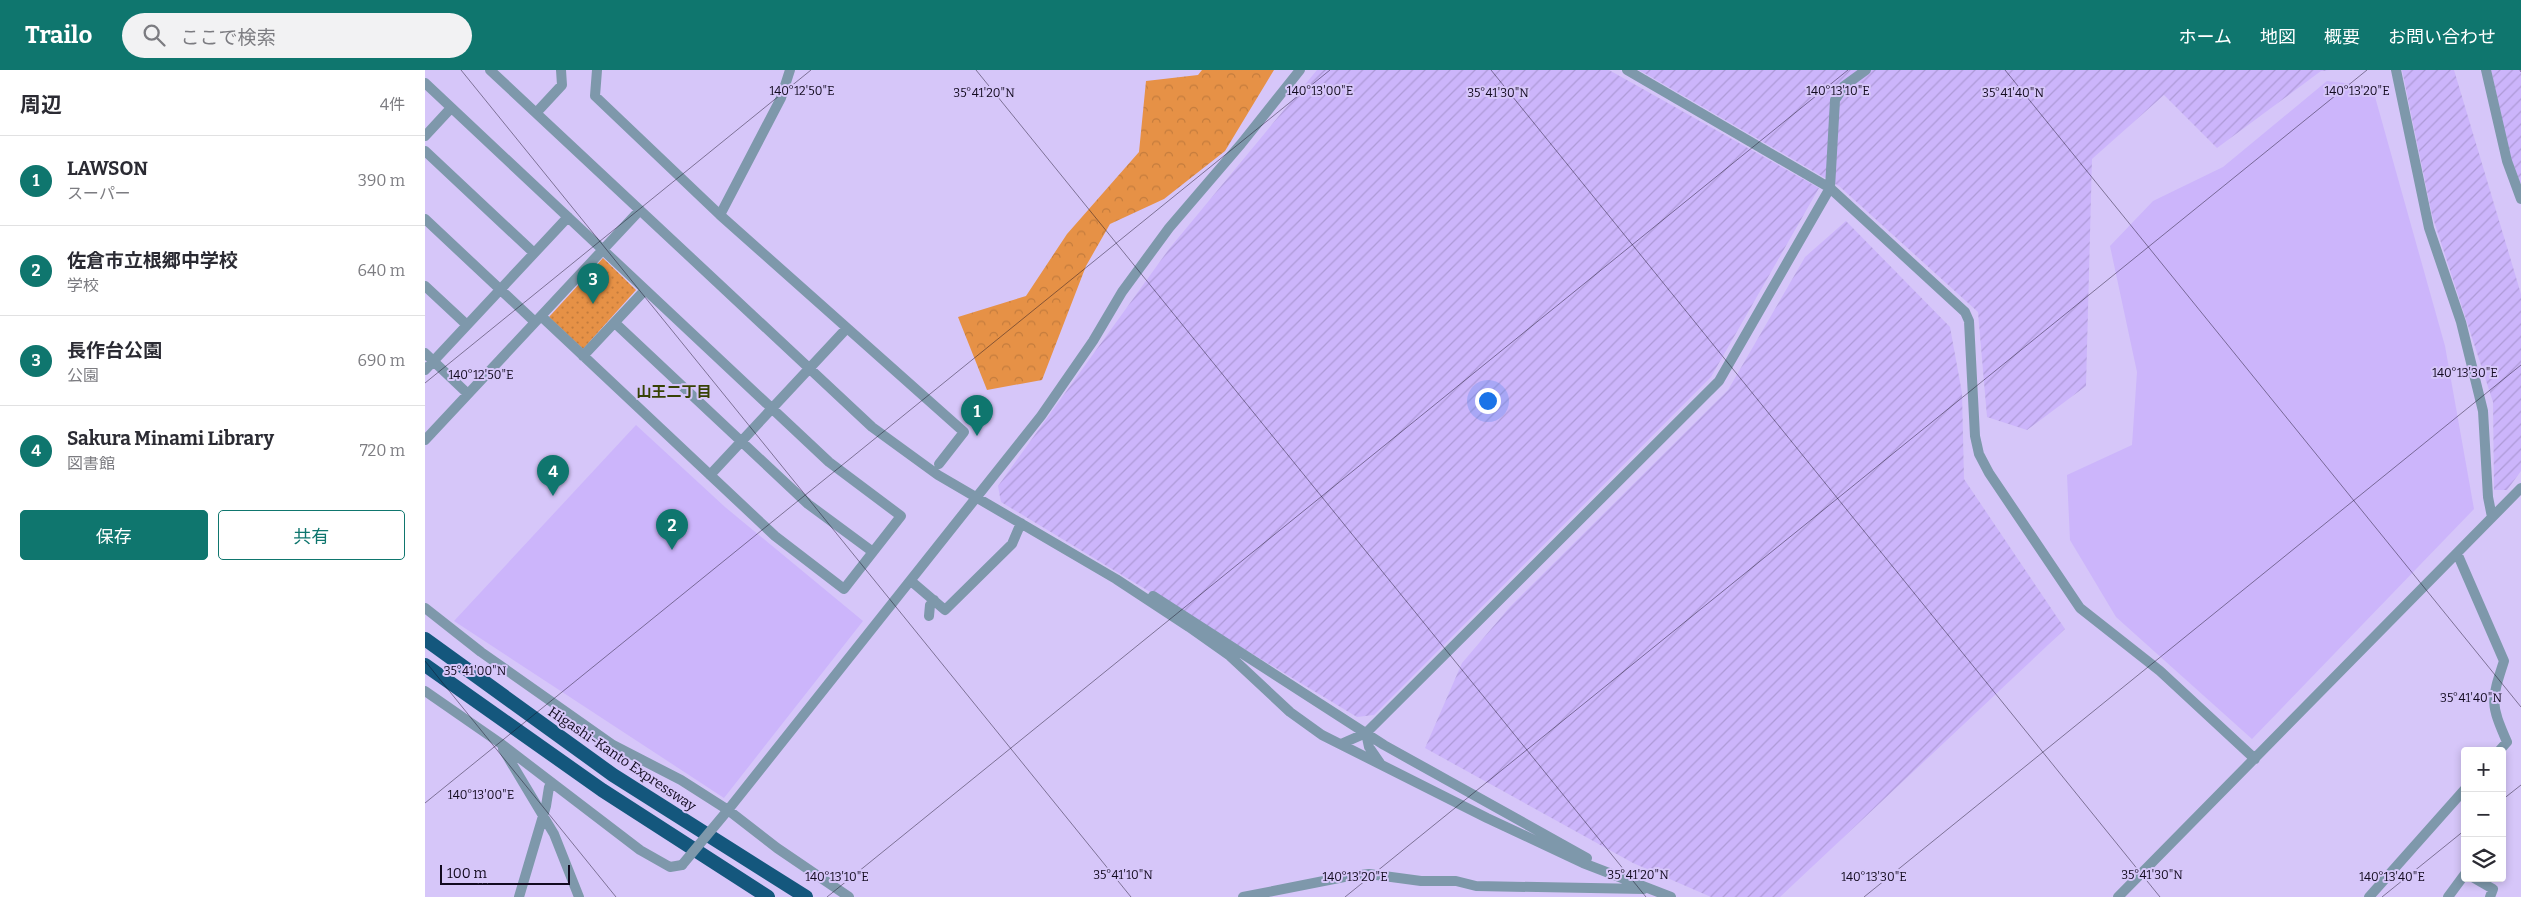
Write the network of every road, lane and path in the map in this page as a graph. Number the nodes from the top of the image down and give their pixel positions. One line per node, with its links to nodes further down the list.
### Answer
1 (490, 70): 12 (street)
2 (561, 70): 12 (street)
3 (597, 70): 18 (street)
4 (790, 70): 18 (street)
5 (1300, 70): 42 (street)
6 (1627, 70): 15 (street)
7 (1866, 70): 15 (street)
8 (2396, 70): 43 (street)
9 (2486, 70): 16 (street)
10 (425, 83): 11 (street)
11 (451, 108): 13 (street); 19 (street)
12 (536, 113): 17 (street)
13 (425, 136)
14 (425, 151): 22 (street)
15 (1830, 188): 55 (street); 59 (street)
16 (2521, 200)
17 (640, 210): 21 (street); 33 (street)
18 (721, 215): 29 (street)
19 (568, 217): 21 (street); 22 (street)
20 (425, 219): 24 (street)
21 (603, 250): 25 (street); 26 (street)
22 (534, 254): 24 (street)
23 (425, 286): 28 (street)
24 (500, 290): 26 (street); 28 (street)
25 (645, 290): 27 (street); 36 (street)
26 (538, 319): 31 (street); 35 (street)
27 (615, 323): 31 (street); 38 (street)
28 (467, 325): 32 (street)
29 (847, 328): 33 (street); 39 (street)
30 (425, 353): 32 (street)
31 (583, 356): 40 (street)
32 (433, 361): 34 (street); 35 (street)
33 (809, 369): 36 (street); 42 (street)
34 (425, 370)
35 (468, 394): 37 (street)
36 (771, 408): 38 (street); 45 (street)
37 (425, 440)
38 (740, 442): 40 (street); 45 (street)
39 (939, 464)
40 (710, 475): 45 (street)
41 (2521, 488): 43 (street)
42 (978, 498): 44 (street); 48 (street)
43 (2492, 517): 46 (street)
44 (1021, 523): 47 (street); 49 (street)
45 (873, 552)
46 (2457, 553): 58 (street); 59 (street)
47 (1115, 579): 55 (street); 57 (street)
48 (911, 581): 49 (street); 63 (street)
49 (933, 600): 51 (street)
50 (425, 608): 63 (street)
51 (929, 616)
52 (425, 639): 72 (highway, Higashi-Kanto Expressway)
53 (425, 665): 71 (highway)
54 (425, 691): 56 (street)
55 (1366, 733): 57 (street); 60 (street); 65 (street)
56 (500, 743): 61 (street); 64 (street)
57 (1341, 744): 60 (street)
58 (2503, 747)
59 (2255, 758): 76 (street)
60 (1382, 765): 65 (street)
61 (555, 785): 63 (street, bridge); 64 (street)
62 (2462, 792): 77 (street)
63 (728, 810): 73 (street)
64 (543, 814): 69 (street); 70 (street)
65 (1622, 878): 68 (street)
66 (2461, 879): 78 (street)
67 (2481, 882): 79 (street)
68 (1654, 889): 74 (street); 75 (street)
69 (519, 897)
70 (579, 897)
71 (768, 897)
72 (806, 897)
73 (849, 897)
74 (1243, 897)
75 (1671, 897)
76 (2119, 897)
77 (2369, 897)
78 (2448, 897)
79 (2490, 897)

